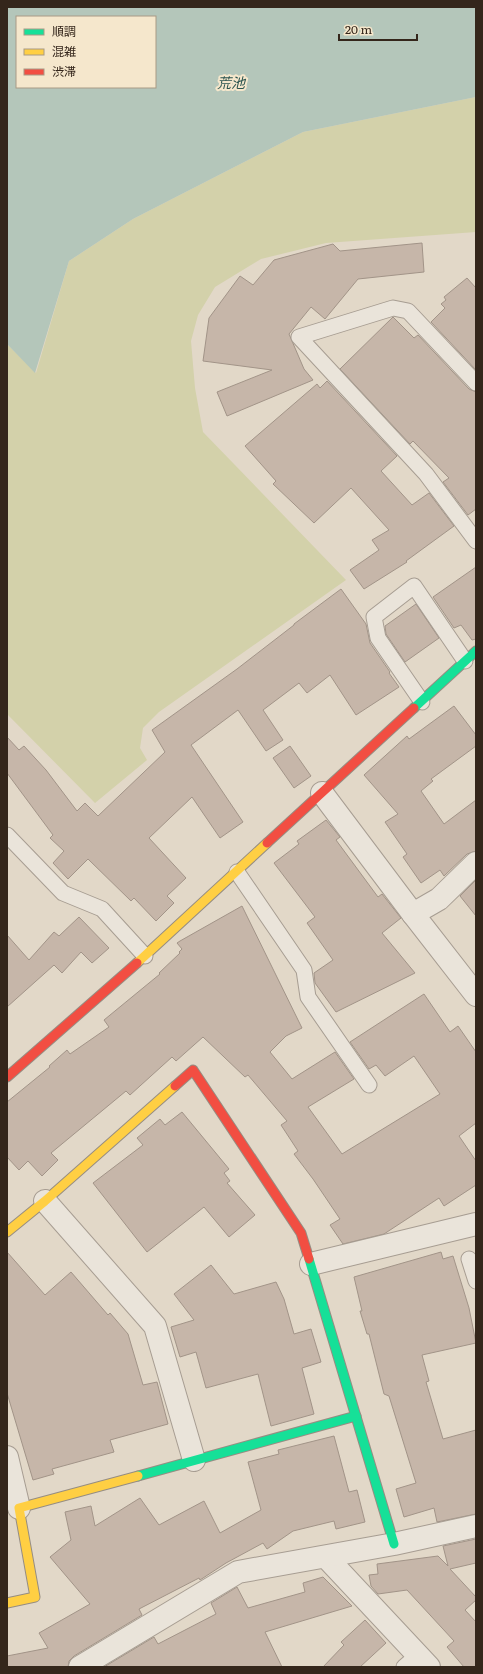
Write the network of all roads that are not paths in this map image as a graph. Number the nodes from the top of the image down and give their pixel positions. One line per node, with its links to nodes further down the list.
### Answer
1 (476, 383): 2 (lane)
2 (476, 541)
3 (470, 656): 4 (street); 4 (lane)
4 (422, 702): 5 (street)
5 (322, 793): 8 (street); 9 (street)
6 (7, 836): 10 (lane)
7 (476, 863): 9 (street)
8 (237, 872): 10 (street); 13 (lane)
9 (413, 914): 11 (street)
10 (145, 956): 12 (street)
11 (476, 994)
12 (7, 1077)
13 (369, 1085)
14 (45, 1201): 16 (street); 18 (street); 22 (street)
15 (476, 1224): 18 (street)
16 (7, 1232)
17 (469, 1259): 19 (lane)
18 (311, 1264): 20 (street)
19 (476, 1282)
20 (356, 1416): 22 (street); 25 (street)
21 (7, 1457): 23 (street)
22 (194, 1460): 23 (street)
23 (18, 1508): 27 (street)
24 (476, 1526): 25 (street)
25 (394, 1544): 26 (street)
26 (326, 1557): 28 (street); 29 (street)
27 (7, 1603)
28 (417, 1663)
29 (80, 1667)

